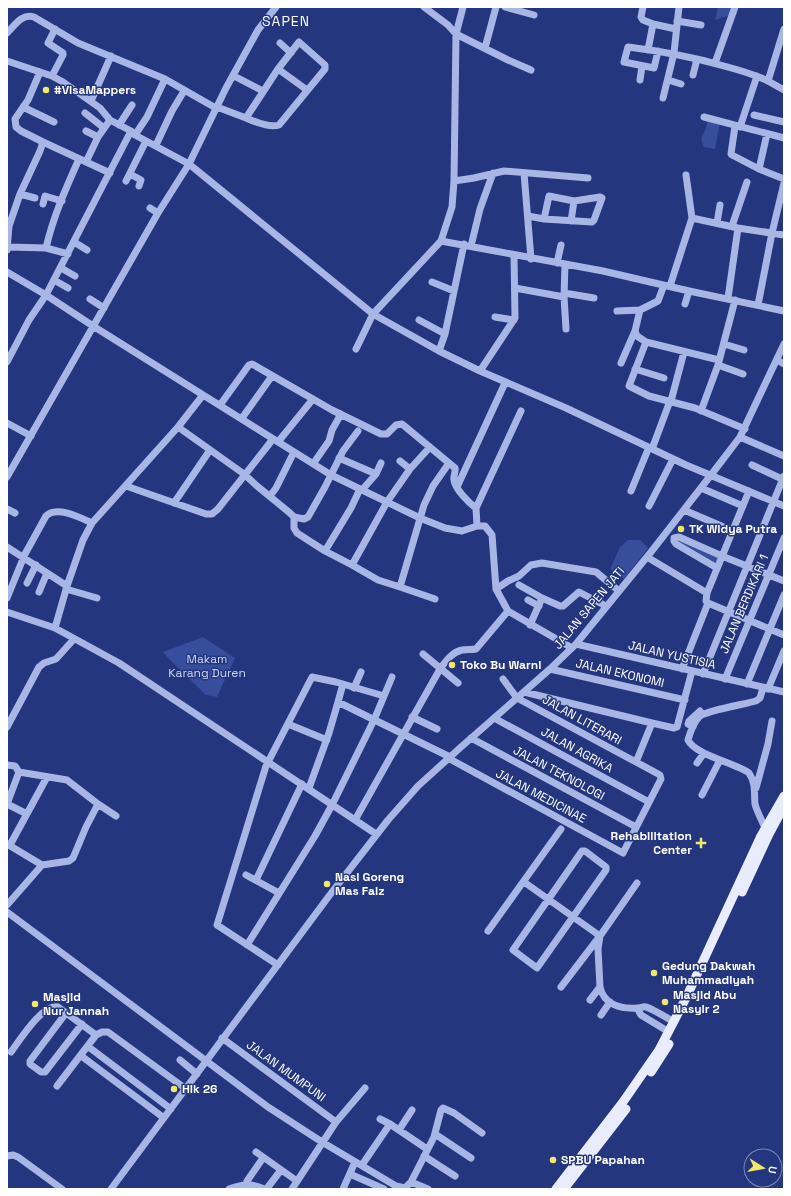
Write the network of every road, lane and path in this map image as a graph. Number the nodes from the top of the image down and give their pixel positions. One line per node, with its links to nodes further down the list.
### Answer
1 (276, 7): 34 (street)
2 (424, 7): 17 (street)
3 (463, 7): 17 (street)
4 (496, 7): 19 (street)
5 (505, 7): 9 (street)
6 (643, 7): 11 (street)
7 (679, 7): 10 (street)
8 (735, 7): 27 (street)
9 (534, 16)
10 (677, 21): 12 (street); 14 (street)
11 (653, 24): 14 (street); 20 (street)
12 (701, 25)
13 (55, 29): 16 (street); 24 (street); 33 (street)
14 (676, 29): 23 (street)
15 (784, 29): 39 (street)
16 (7, 33)
17 (456, 34): 19 (street); 77 (street)
18 (280, 43): 22 (street)
19 (485, 48): 30 (street)
20 (648, 50): 21 (street); 28 (street)
21 (658, 51): 23 (street); 28 (street)
22 (291, 53): 29 (street); 41 (street)
23 (674, 54): 25 (street); 38 (street)
24 (112, 56): 36 (street); 46 (street)
25 (697, 59): 27 (street); 32 (street)
26 (7, 61): 31 (street)
27 (715, 63): 35 (street)
28 (642, 66): 37 (street)
29 (278, 69): 41 (street); 44 (street)
30 (531, 70)
31 (40, 72): 33 (street); 48 (street)
32 (693, 75)
33 (52, 76): 46 (street)
34 (234, 76): 44 (street); 49 (street)
35 (757, 76): 39 (street); 58 (street)
36 (165, 79): 43 (street); 61 (street)
37 (640, 80)
38 (668, 80): 40 (street); 45 (street)
39 (768, 81): 42 (street)
40 (681, 84)
41 (307, 90): 53 (street)
42 (784, 90)
43 (184, 91): 49 (street); 67 (street)
44 (263, 91): 53 (street)
45 (663, 98)
46 (91, 101): 54 (street)
47 (132, 106): 57 (street)
48 (23, 107): 55 (street); 66 (street)
49 (217, 107): 53 (street); 69 (street)
50 (85, 113): 59 (street)
51 (754, 115): 56 (street)
52 (704, 117): 58 (street)
53 (246, 118)
54 (110, 120): 57 (street); 59 (street)
55 (54, 122)
56 (784, 122)
57 (119, 125): 61 (street)
58 (738, 126): 62 (street); 70 (street)
59 (104, 128): 63 (street)
60 (86, 131): 63 (street)
61 (133, 133): 65 (street); 71 (street)
62 (767, 134): 64 (street); 70 (street)
63 (98, 137): 68 (street)
64 (784, 138)
65 (146, 141): 67 (street); 80 (street)
66 (43, 142): 68 (street); 81 (street)
67 (156, 145): 69 (street)
68 (82, 161): 71 (street); 83 (street)
69 (189, 164): 88 (street); 129 (street)
70 (759, 169): 76 (street)
71 (110, 173): 98 (street)
72 (492, 173): 73 (street); 77 (street); 99 (street)
73 (524, 173): 75 (street); 89 (street)
74 (686, 175): 90 (street)
75 (588, 178)
76 (784, 179)
77 (454, 180): 97 (street)
78 (746, 182): 94 (street)
79 (784, 183): 95 (street)
80 (139, 186)
81 (20, 194): 82 (street); 102 (street)
82 (35, 198)
83 (62, 201): 85 (street); 101 (street)
84 (574, 201): 91 (street); 92 (street); 92 (street)
85 (42, 204)
86 (720, 206): 93 (street)
87 (150, 208): 88 (street)
88 (158, 212): 125 (street)
89 (528, 216): 91 (street); 106 (street)
90 (692, 218): 93 (street); 113 (street)
91 (544, 219): 92 (street)
92 (571, 221)
93 (717, 223): 94 (street)
94 (735, 227): 95 (street); 122 (street)
95 (772, 233): 96 (street); 124 (street)
96 (784, 235)
97 (441, 241): 99 (street); 129 (street)
98 (74, 242): 103 (street); 104 (street)
99 (468, 245): 105 (street); 116 (street)
100 (561, 245): 107 (street)
101 (46, 248): 102 (street); 104 (street)
102 (8, 249)
103 (87, 250)
104 (68, 254): 108 (street)
105 (514, 255): 106 (street); 115 (street)
106 (531, 259): 107 (street)
107 (561, 264): 113 (street); 119 (street)
108 (61, 268): 110 (street); 111 (street)
109 (7, 272): 118 (street)
110 (75, 276)
111 (54, 280): 114 (street); 118 (street)
112 (432, 282): 116 (street)
113 (667, 286): 117 (street); 126 (street)
114 (68, 288)
115 (515, 288): 119 (street); 132 (street)
116 (454, 291): 136 (street)
117 (689, 291): 122 (street); 123 (street)
118 (46, 295): 133 (street); 145 (street)
119 (564, 295): 120 (street); 134 (street)
120 (594, 298)
121 (90, 299): 125 (street)
122 (732, 299): 124 (street); 138 (street)
123 (685, 304)
124 (758, 305): 128 (street)
125 (104, 308): 133 (street)
126 (640, 310): 127 (street); 135 (street)
127 (617, 311)
128 (784, 311)
129 (373, 314): 140 (street); 141 (street)
130 (495, 317): 132 (street)
131 (419, 320): 136 (street)
132 (514, 320): 150 (street)
133 (93, 326): 155 (street); 167 (street)
134 (566, 330)
135 (635, 331): 137 (street); 146 (street)
136 (445, 334): 141 (street)
137 (646, 342): 143 (street); 149 (street)
138 (724, 344): 142 (street); 147 (street)
139 (784, 344): 144 (street, JALAN SAPEN JATI)
140 (356, 349)
141 (439, 350): 150 (street)
142 (744, 350)
143 (684, 352): 147 (street); 157 (street)
144 (776, 360): 148 (street); 165 (street, JALAN SAPEN JATI)
145 (7, 362)
146 (621, 362)
147 (719, 363): 151 (street); 160 (street)
148 (784, 364)
149 (635, 369): 153 (street); 157 (street)
150 (480, 371): 154 (street)
151 (743, 374)
152 (272, 376): 156 (street); 158 (street); 162 (street)
153 (664, 378)
154 (505, 383): 171 (street); 190 (street)
155 (203, 395): 158 (street); 164 (street)
156 (313, 399): 161 (street); 169 (street)
157 (670, 401): 160 (street); 171 (street)
158 (220, 405): 162 (street)
159 (521, 411): 202 (street)
160 (701, 411): 165 (street)
161 (341, 414): 170 (street); 180 (street)
162 (242, 418): 169 (street)
163 (7, 422): 167 (street)
164 (178, 427): 172 (street); 189 (street)
165 (745, 429): 168 (street, JALAN SAPEN JATI)
166 (358, 431): 175 (street)
167 (31, 436): 187 (street)
168 (740, 437): 174 (street); 186 (street, JALAN SAPEN JATI)
169 (275, 440): 173 (street); 183 (street)
170 (430, 447): 179 (street); 182 (street)
171 (651, 448): 176 (street); 193 (street)
172 (210, 450): 183 (street); 198 (street)
173 (294, 452): 180 (street); 195 (street)
174 (784, 456)
175 (339, 458): 184 (street); 185 (street)
176 (673, 459): 186 (street); 199 (street)
177 (400, 461): 182 (street)
178 (381, 463): 185 (street)
179 (449, 463): 190 (street); 207 (street)
180 (313, 464): 184 (street)
181 (752, 465): 188 (street)
182 (410, 469): 196 (street)
183 (244, 474): 195 (street); 198 (street)
184 (331, 474): 192 (street); 206 (street)
185 (376, 474): 192 (street)
186 (712, 475): 191 (street, JALAN SAPEN JATI); 194 (street)
187 (7, 477)
188 (783, 478): 197 (street)
189 (126, 486): 198 (street); 208 (street)
190 (457, 487): 202 (street)
191 (701, 488): 200 (street); 204 (street, JALAN SAPEN JATI)
192 (361, 490): 196 (street); 213 (street)
193 (631, 491)
194 (749, 491): 197 (street); 200 (street)
195 (270, 496): 206 (street)
196 (387, 502): 207 (street); 217 (street)
197 (774, 502): 201 (street); 219 (street)
198 (174, 503)
199 (649, 506)
200 (743, 506): 210 (street)
201 (784, 506)
202 (476, 508): 209 (street)
203 (7, 509): 205 (street)
204 (684, 510): 210 (street); 216 (street, JALAN SAPEN JATI)
205 (15, 513)
206 (294, 517): 213 (street)
207 (420, 518): 209 (street); 226 (street)
208 (92, 524): 215 (street); 227 (street)
209 (477, 526): 228 (street)
210 (733, 531): 214 (street)
211 (784, 538): 222 (street, JALAN BERDIKARI 1)
212 (7, 547): 215 (street)
213 (325, 551): 217 (street)
214 (722, 556): 219 (street); 220 (street); 220 (street)
215 (24, 557): 218 (street); 233 (street)
216 (647, 557): 229 (street, JALAN SAPEN JATI); 231 (street)
217 (352, 564): 226 (street)
218 (36, 565): 221 (street); 224 (street)
219 (748, 566): 222 (street); 243 (street)
220 (718, 568): 231 (street)
221 (47, 572): 227 (street); 230 (street)
222 (769, 575): 223 (street); 244 (street, JALAN BERDIKARI 1)
223 (784, 581)
224 (27, 583)
225 (519, 585): 235 (street)
226 (400, 587): 236 (street)
227 (67, 588): 234 (street); 246 (street)
228 (496, 589): 229 (street); 241 (street)
229 (619, 590): 240 (street, JALAN SAPEN JATI)
230 (38, 592)
231 (707, 593): 238 (street)
232 (784, 594): 247 (street)
233 (7, 598)
234 (97, 598)
235 (542, 598): 239 (street); 240 (street)
236 (435, 599)
237 (528, 600): 239 (street)
238 (708, 603): 243 (street); 255 (street)
239 (539, 606): 245 (street)
240 (606, 606): 250 (street, JALAN SAPEN JATI)
241 (508, 611): 245 (street, JALAN YUSTISIA); 253 (street)
242 (7, 612): 246 (street)
243 (729, 612): 244 (street); 258 (street)
244 (750, 621): 247 (street); 261 (street, JALAN BERDIKARI 1)
245 (530, 625): 250 (street, JALAN YUSTISIA)
246 (55, 628): 249 (street)
247 (770, 629): 248 (street); 264 (street)
248 (784, 635)
249 (74, 639): 279 (street); 287 (street)
250 (574, 646): 254 (street, JALAN SAPEN JATI); 255 (street, JALAN YUSTISIA)
251 (784, 651): 265 (street)
252 (423, 654): 253 (street)
253 (440, 668): 262 (street); 273 (street)
254 (550, 669): 267 (street, JALAN SAPEN JATI); 271 (street, JALAN EKONOMI)
255 (682, 669): 256 (street, JALAN YUSTISIA)
256 (692, 671): 258 (street, JALAN YUSTISIA); 271 (street)
257 (361, 672): 266 (street)
258 (704, 674): 261 (street, JALAN YUSTISIA)
259 (392, 677): 269 (street)
260 (503, 679): 270 (street)
261 (725, 679): 264 (street, JALAN YUSTISIA)
262 (458, 683)
263 (343, 684): 266 (street); 272 (street); 278 (street)
264 (747, 684): 265 (street, JALAN YUSTISIA)
265 (762, 687): 268 (street, JALAN YUSTISIA); 284 (street)
266 (354, 688): 269 (street)
267 (524, 692): 270 (street, JALAN SAPEN JATI); 277 (street)
268 (784, 692)
269 (384, 696): 275 (street)
270 (517, 698): 274 (street, JALAN SAPEN JATI); 288 (street, JALAN LITERARI)
271 (685, 700): 277 (street)
272 (338, 702): 275 (street, JALAN MEDICINAE); 283 (street)
273 (412, 717): 280 (street); 281 (street)
274 (494, 718): 282 (street, JALAN SAPEN JATI); 297 (street, JALAN AGRIKA)
275 (374, 720): 281 (street, JALAN MEDICINAE); 300 (street)
276 (772, 721): 294 (street)
277 (652, 723): 288 (street)
278 (288, 724): 283 (street); 287 (street)
279 (7, 727)
280 (437, 729)
281 (403, 734): 285 (street, JALAN MEDICINAE); 304 (street)
282 (471, 738): 285 (street, JALAN SAPEN JATI); 305 (street, JALAN TEKNOLOGI)
283 (327, 740): 293 (street)
284 (704, 753): 286 (street); 289 (street)
285 (449, 758): 305 (street, JALAN MEDICINAE); 308 (street, JALAN SAPEN JATI)
286 (720, 760): 294 (street); 295 (street)
287 (268, 762): 293 (street); 322 (street)
288 (636, 762): 297 (street, JALAN LITERARI)
289 (697, 763)
290 (7, 764): 291 (street)
291 (18, 772): 292 (street); 298 (street)
292 (47, 777): 299 (street); 302 (street)
293 (305, 786): 300 (street); 312 (street)
294 (755, 794): 306 (street)
295 (702, 795)
296 (784, 796): 306 (main road)
297 (649, 802): 305 (street)
298 (7, 804): 302 (street)
299 (98, 804): 303 (street); 310 (street)
300 (332, 805): 304 (street); 315 (street)
301 (784, 807): 369 (main road)
302 (27, 814): 309 (street)
303 (116, 816)
304 (355, 820): 308 (street)
305 (636, 827)
306 (765, 828): 331 (main road)
307 (561, 829): 313 (street)
308 (376, 834): 323 (street, JALAN SAPEN JATI)
309 (9, 844): 310 (street)
310 (42, 865): 317 (street)
311 (246, 875): 312 (street)
312 (256, 880): 315 (street)
313 (524, 882): 316 (street); 320 (street)
314 (637, 883): 321 (street)
315 (279, 893): 322 (street)
316 (549, 900): 319 (street); 319 (street); 319 (street)
317 (7, 905)
318 (7, 912): 340 (street)
319 (573, 917): 321 (street)
320 (488, 931)
321 (600, 936): 324 (street); 325 (street)
322 (247, 945): 323 (street)
323 (278, 965): 335 (street, JALAN SAPEN JATI)
324 (561, 987)
325 (600, 987): 326 (street); 327 (street)
326 (590, 1000)
327 (610, 1002): 329 (street); 330 (street)
328 (66, 1012): 332 (street); 332 (street); 337 (street)
329 (641, 1013): 331 (street); 333 (street)
330 (601, 1014)
331 (674, 1022): 333 (main road)
332 (82, 1024): 334 (street)
333 (669, 1032): 369 (main road)
334 (96, 1035): 342 (street); 343 (street)
335 (222, 1038): 340 (street, JALAN SAPEN JATI); 349 (street, JALAN MUMPUNI)
336 (90, 1048): 345 (street)
337 (11, 1052)
338 (84, 1058): 347 (street)
339 (180, 1060): 341 (street)
340 (207, 1060): 341 (street, JALAN SAPEN JATI); 354 (street)
341 (197, 1074): 343 (street, JALAN SAPEN JATI)
342 (57, 1086)
343 (186, 1088): 345 (street, JALAN SAPEN JATI)
344 (364, 1088): 349 (street)
345 (171, 1109): 347 (street, JALAN SAPEN JATI)
346 (412, 1110): 351 (street)
347 (164, 1118): 372 (street, JALAN SAPEN JATI)
348 (380, 1119): 350 (street)
349 (336, 1122): 354 (street)
350 (390, 1124): 351 (street); 361 (street)
351 (399, 1130): 355 (street)
352 (482, 1133): 353 (street)
353 (435, 1134): 355 (street); 360 (street)
354 (322, 1142): 361 (street); 366 (street)
355 (427, 1149): 358 (street)
356 (256, 1152): 359 (street)
357 (7, 1156): 371 (street)
358 (424, 1156): 364 (street); 367 (street)
359 (263, 1158): 362 (street); 365 (street)
360 (471, 1158)
361 (358, 1163): 363 (street); 368 (street)
362 (280, 1170): 366 (street); 370 (street)
363 (350, 1174): 375 (street); 376 (street)
364 (455, 1176)
365 (247, 1181)
366 (297, 1181): 374 (street)
367 (411, 1182): 368 (street); 377 (street)
368 (395, 1187)
369 (564, 1187)
370 (266, 1188): 373 (street)
371 (62, 1189)
372 (111, 1189)
373 (230, 1189)
374 (292, 1189)
375 (343, 1189)
376 (384, 1189)
377 (428, 1189)

